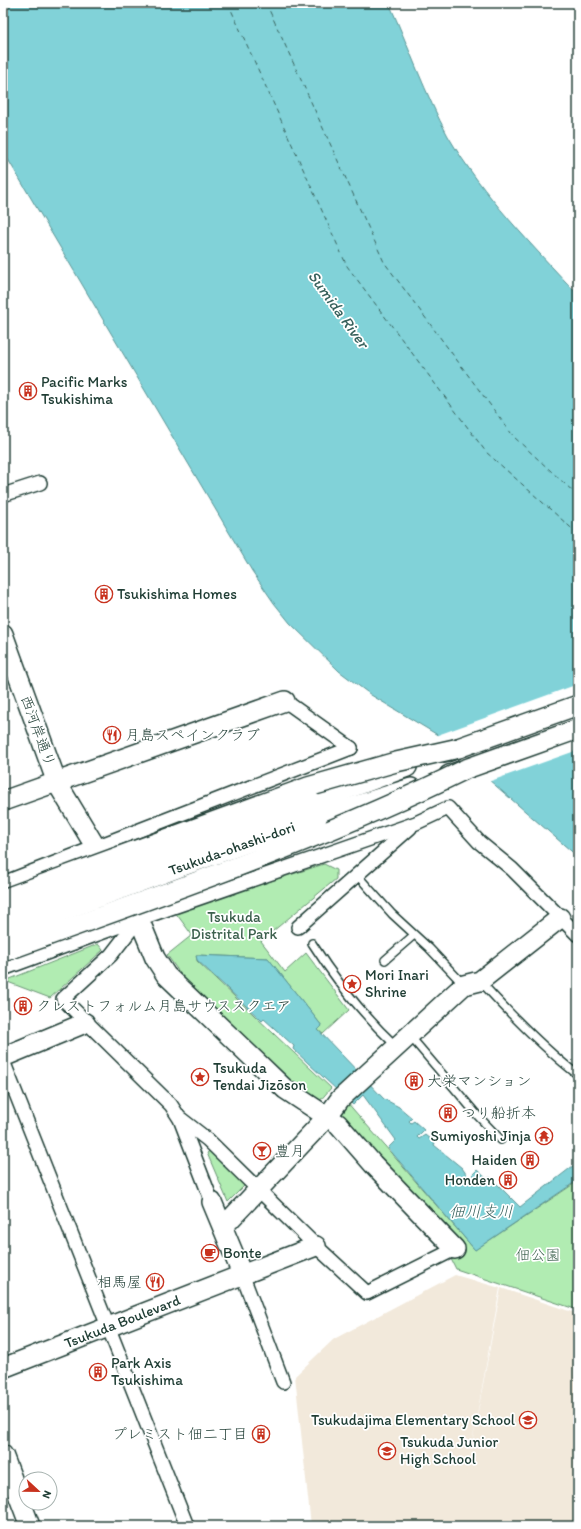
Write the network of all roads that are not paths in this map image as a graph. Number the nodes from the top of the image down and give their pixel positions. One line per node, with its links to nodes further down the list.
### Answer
1 (40, 484): 2 (street)
2 (3, 495)
3 (3, 634): 9 (main road, 西河岸通り)
4 (285, 700): 9 (main road); 12 (street)
5 (578, 705): 7 (main road)
6 (578, 729): 8 (main road)
7 (459, 748): 15 (main road, bridge); 16 (main road, Tsukuda-ohashi-dori, bridge)
8 (464, 770): 20 (main road, Tsukuda-ohashi-dori, bridge); 24 (main road, bridge)
9 (57, 783): 10 (main road); 12 (main road, 西河岸通り)
10 (3, 802)
11 (416, 823): 13 (street); 17 (street); 18 (street)
12 (96, 848): 14 (street); 18 (main road, 西河岸通り)
13 (357, 875): 19 (street); 21 (lane)
14 (3, 883)
15 (3, 899)
16 (3, 914)
17 (560, 918): 22 (street); 27 (main road)
18 (139, 919): 26 (street); 28 (street); 33 (main road, 西河岸通り)
19 (298, 927)
20 (3, 933)
21 (414, 935): 25 (lane); 27 (lane)
22 (578, 935)
23 (312, 943): 29 (lane)
24 (3, 952)
25 (385, 960)
26 (3, 969)
27 (472, 983): 29 (main road); 32 (lane)
28 (85, 1023): 30 (main road); 34 (street)
29 (402, 1040): 33 (main road); 35 (lane)
30 (3, 1057)
31 (3, 1061): 42 (street)
32 (578, 1075)
33 (327, 1117): 36 (main road); 40 (main road, 西河岸通り)
34 (180, 1119): 36 (street); 37 (street)
35 (501, 1140)
36 (258, 1190): 38 (main road); 39 (street)
37 (212, 1202): 38 (main road)
38 (223, 1227): 41 (main road)
39 (316, 1246): 40 (street); 41 (main road, Tsukuda Boulevard)
40 (455, 1249)
41 (242, 1274): 42 (main road, Tsukuda Boulevard); 44 (street)
42 (108, 1326): 43 (main road, Tsukuda Boulevard); 47 (street)
43 (3, 1368)
44 (283, 1382)
45 (3, 1455): 46 (main road)
46 (30, 1526)
47 (187, 1526)

